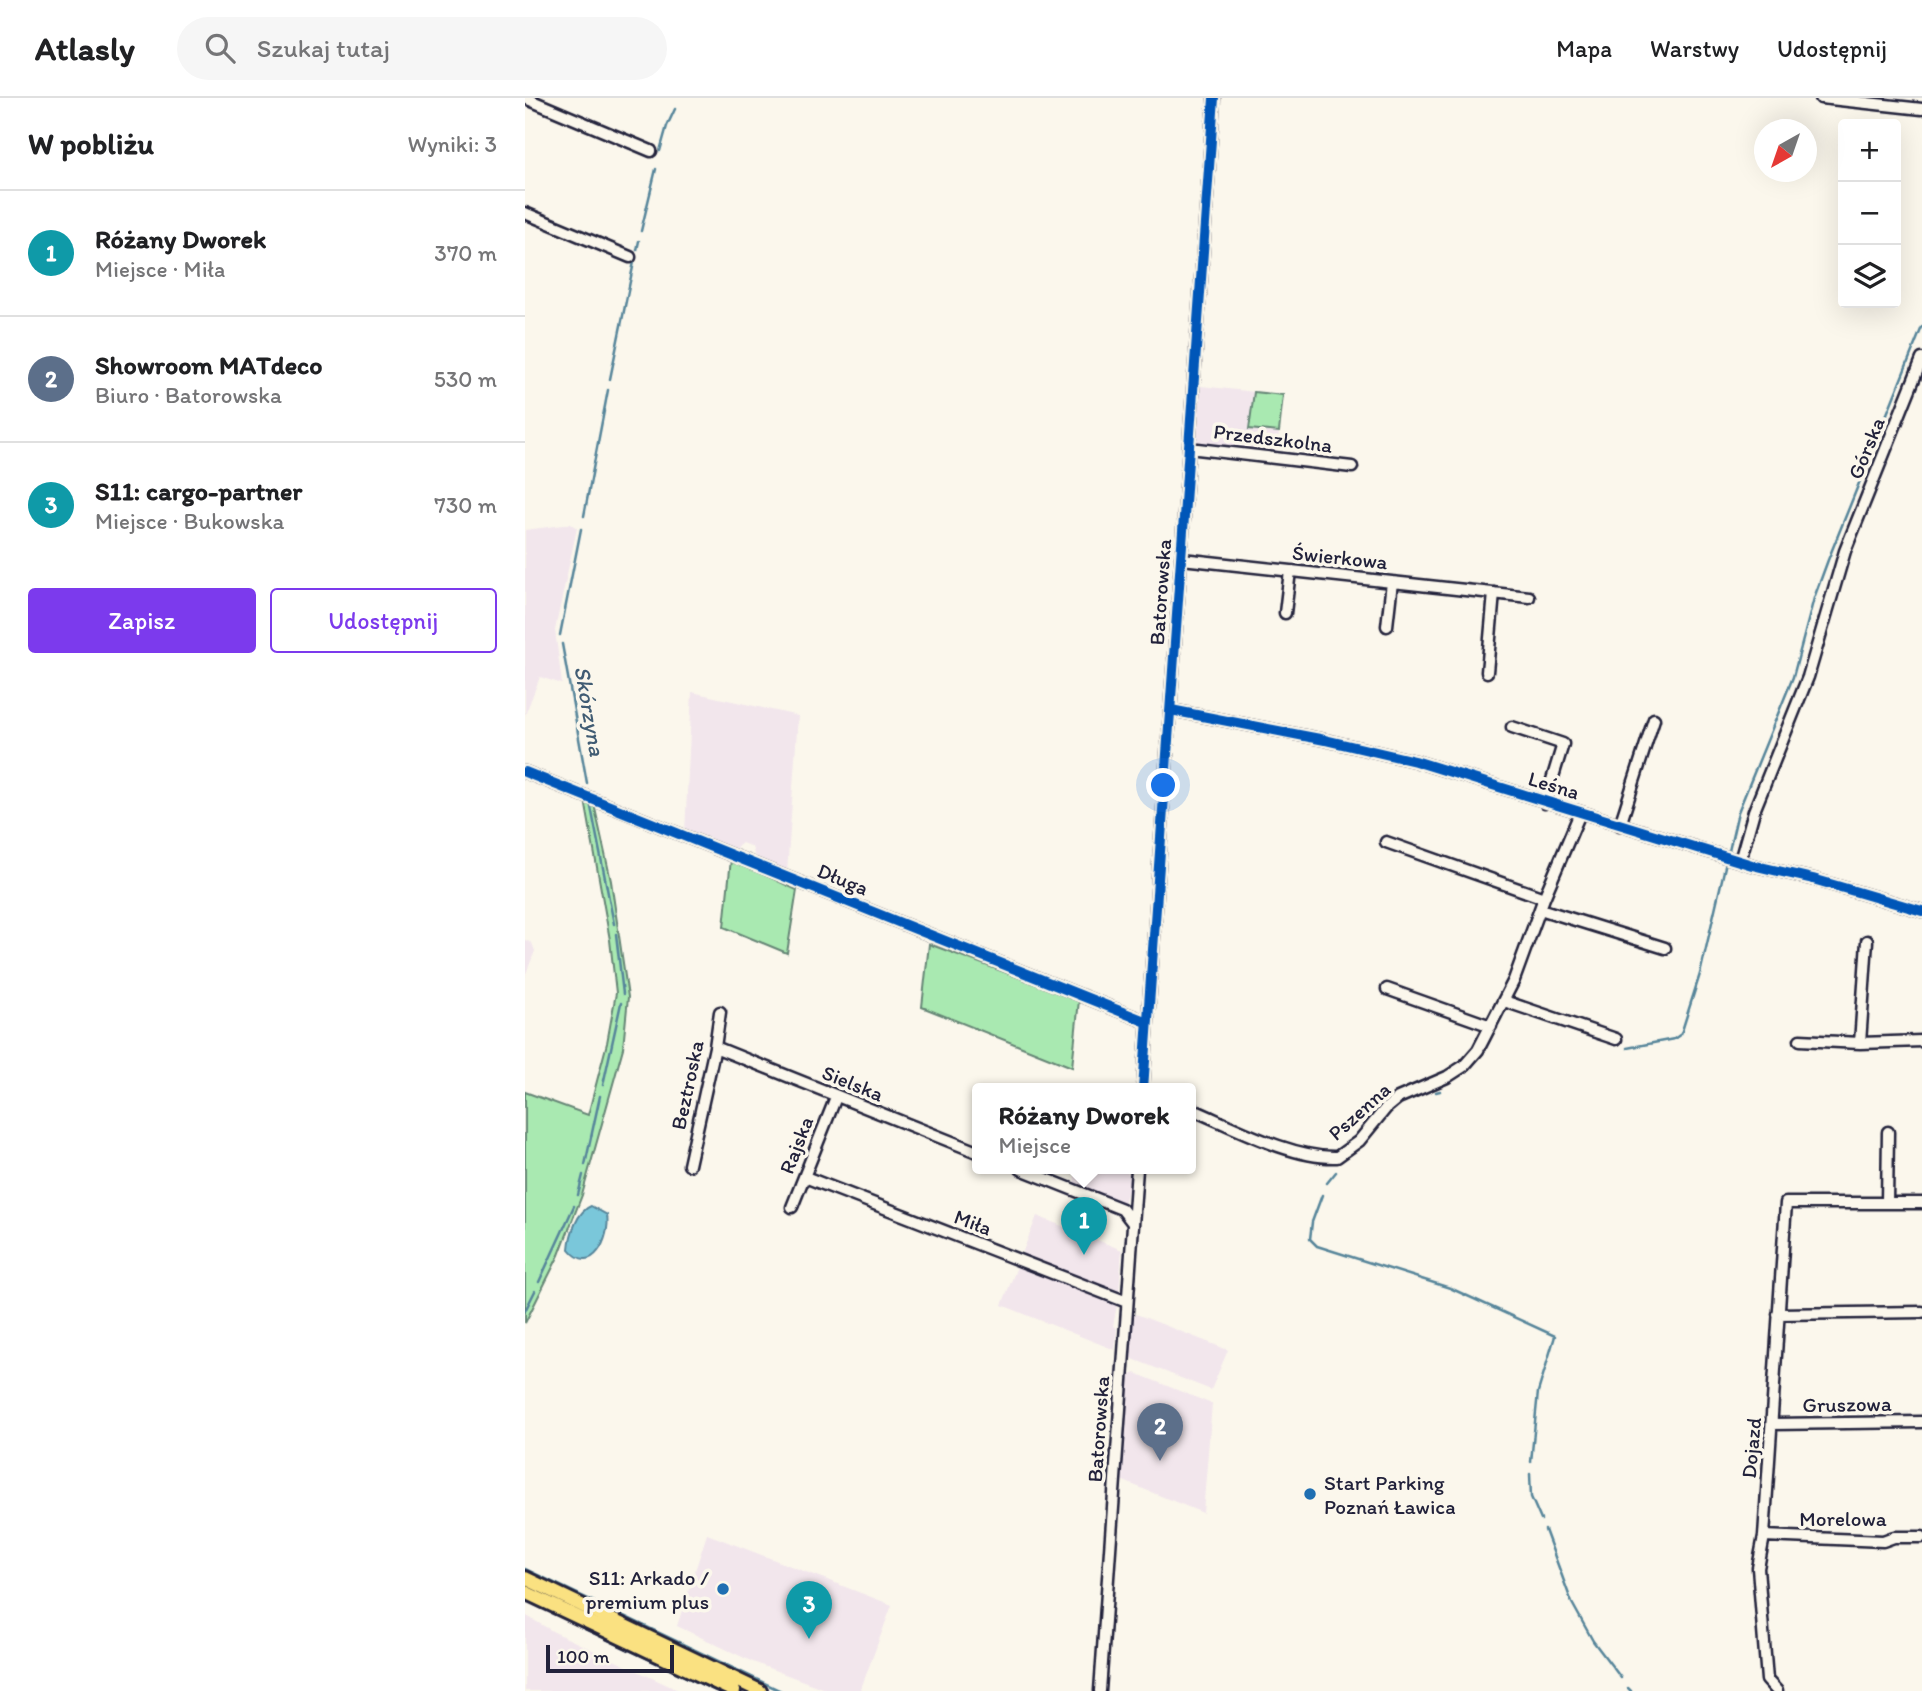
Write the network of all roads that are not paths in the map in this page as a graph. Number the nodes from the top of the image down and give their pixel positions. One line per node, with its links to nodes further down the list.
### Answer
1 (525, 98): 5 (street)
2 (1214, 98): 9 (street, Batorowska)
3 (1821, 98): 4 (street)
4 (1922, 108)
5 (651, 151)
6 (525, 213): 7 (street)
7 (630, 257)
8 (1922, 359): 27 (street, Górska)
9 (1189, 448): 10 (street, Przedszkolna); 11 (street, Batorowska)
10 (1352, 467)
11 (1182, 559): 12 (street, Świerkowa); 19 (street, Batorowska)
12 (1290, 571): 13 (street, Świerkowa); 16 (street)
13 (1392, 582): 14 (street, Świerkowa); 17 (street)
14 (1494, 593): 15 (street, Świerkowa); 18 (street)
15 (1529, 597)
16 (1285, 613)
17 (1387, 626)
18 (1487, 672)
19 (1171, 710): 23 (street, Leśna); 36 (street, Batorowska)
20 (1654, 719): 25 (street)
21 (1512, 727): 23 (street)
22 (525, 772): 36 (street, Długa)
23 (1545, 803): 24 (street, Leśna)
24 (1580, 813): 25 (street, Leśna); 28 (street, Pszenna)
25 (1620, 825): 27 (street, Leśna)
26 (1386, 842): 28 (street)
27 (1740, 861): 30 (street, Leśna)
28 (1544, 898): 29 (street, Pszenna)
29 (1540, 909): 32 (street); 34 (street, Pszenna)
30 (1922, 911)
31 (1867, 941): 41 (street)
32 (1665, 948)
33 (1387, 989): 37 (street)
34 (1504, 1001): 37 (street, Pszenna); 38 (street)
35 (720, 1012): 42 (street, Beztroska)
36 (1147, 1023): 43 (street, Batorowska)
37 (1491, 1026): 45 (street, Pszenna)
38 (1616, 1039)
39 (1800, 1040): 41 (street)
40 (1922, 1041): 41 (street)
41 (1860, 1043)
42 (715, 1047): 44 (street, Sielska); 48 (street, Beztroska)
43 (1143, 1083)
44 (836, 1097): 47 (street, Sielska); 51 (street, Rajska)
45 (1196, 1110)
46 (1888, 1132): 53 (street)
47 (972, 1150)
48 (689, 1165)
49 (1034, 1174): 56 (street)
50 (1137, 1174): 52 (street, Batorowska)
51 (805, 1177): 55 (street, Rajska); 58 (street, Miła)
52 (1134, 1202): 56 (street); 57 (street, Batorowska)
53 (1887, 1203): 54 (street); 60 (street, Dojazd)
54 (1922, 1203)
55 (792, 1207)
56 (1122, 1209): 57 (street)
57 (1132, 1222): 58 (street, Batorowska)
58 (1127, 1302): 69 (street, Batorowska)
59 (1922, 1312): 60 (street)
60 (1778, 1314): 62 (street, Dojazd)
61 (1922, 1422): 62 (street, Gruszowa)
62 (1772, 1424): 63 (street, Dojazd)
63 (1764, 1536): 64 (street, Morelowa); 70 (street, Dojazd)
64 (1922, 1537)
65 (525, 1578): 68 (main road)
66 (525, 1592): 67 (main road)
67 (734, 1691)
68 (760, 1691)
69 (1100, 1691)
70 (1777, 1691)

